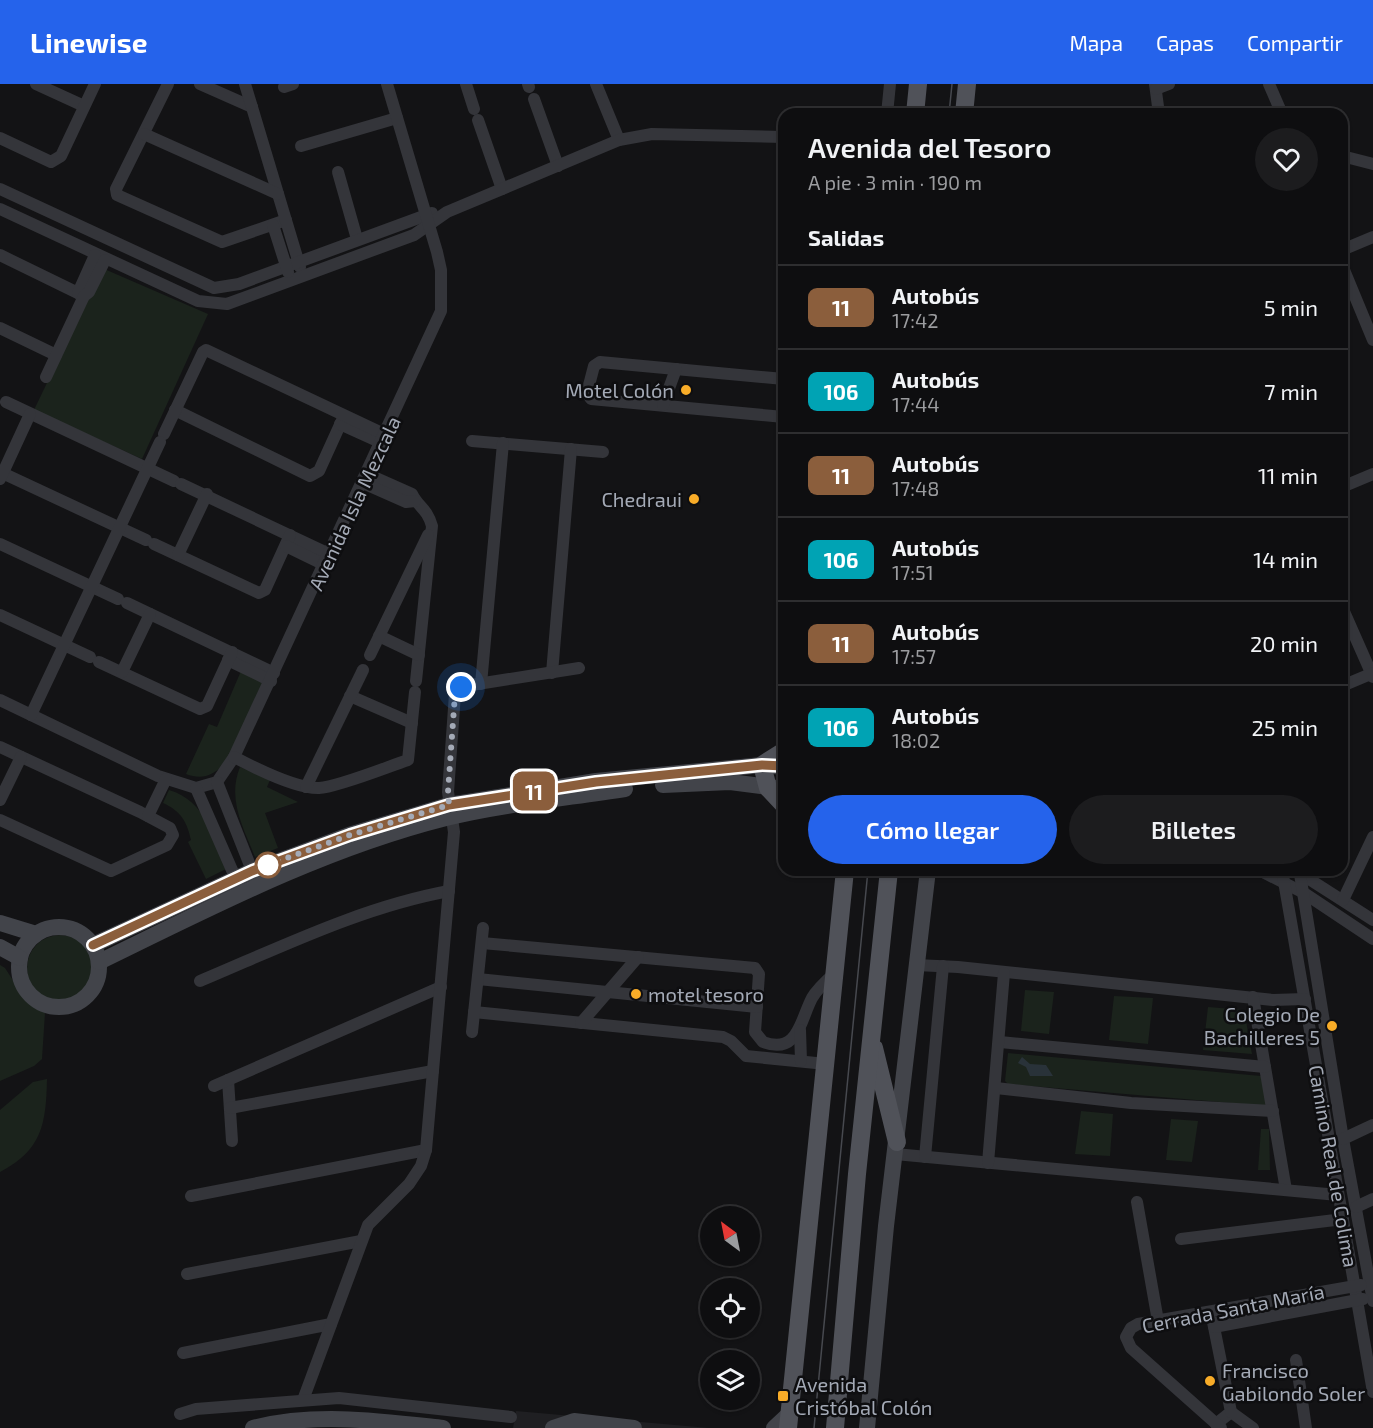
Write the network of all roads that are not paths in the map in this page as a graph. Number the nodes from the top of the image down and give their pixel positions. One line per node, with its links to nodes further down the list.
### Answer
1 (36, 84): 16 (street)
2 (95, 84): 16 (street)
3 (168, 84): 24 (street)
4 (200, 84): 17 (street)
5 (245, 84): 17 (street)
6 (387, 84): 23 (street, Avenida Isla Mezcala)
7 (466, 84): 34 (street)
8 (596, 84): 27 (street)
9 (890, 84): 18 (street)
10 (918, 84): 19 (main road)
11 (967, 84): 20 (main road)
12 (1168, 84): 14 (street)
13 (1269, 84): 22 (street)
14 (1156, 86): 21 (street)
15 (534, 99): 31 (street)
16 (84, 106): 26 (street)
17 (252, 107): 35 (street)
18 (888, 108)
19 (916, 108)
20 (965, 108)
21 (1158, 108)
22 (1279, 108)
23 (397, 118): 28 (street); 38 (street, Avenida Isla Mezcala)
24 (144, 134): 35 (street); 40 (street)
25 (778, 137): 27 (street)
26 (0, 138)
27 (619, 141): 31 (street)
28 (301, 146)
29 (1348, 158): 30 (street)
30 (1373, 164)
31 (558, 166): 34 (street)
32 (338, 172): 43 (street)
33 (0, 189): 47 (street)
34 (502, 189): 37 (street)
35 (278, 194): 39 (street)
36 (0, 209): 46 (street)
37 (447, 212): 38 (street); 41 (street)
38 (424, 213): 41 (street, Avenida Isla Mezcala); 43 (street)
39 (286, 220): 40 (street); 47 (street)
40 (273, 225): 47 (street)
41 (428, 227): 48 (street); 63 (street, Avenida Isla Mezcala)
42 (1373, 237): 44 (street)
43 (357, 239): 47 (street)
44 (1348, 247)
45 (0, 255): 50 (street)
46 (100, 257): 48 (street); 50 (street)
47 (292, 263): 48 (street)
48 (297, 279)
49 (1348, 280): 52 (street)
50 (81, 294): 53 (street)
51 (0, 328): 53 (street)
52 (1373, 340)
53 (56, 355): 55 (street)
54 (676, 369): 56 (street); 58 (street); 58 (street)
55 (46, 377)
56 (778, 378)
57 (6, 402): 60 (street)
58 (663, 405): 61 (street)
59 (175, 410): 62 (street); 62 (street); 68 (street)
60 (30, 414): 68 (street); 70 (street)
61 (778, 416)
62 (342, 420): 63 (street)
63 (384, 439): 71 (street, Avenida Isla Mezcala)
64 (472, 441): 65 (street)
65 (503, 443): 66 (street); 95 (street)
66 (571, 449): 67 (street); 92 (street)
67 (603, 452)
68 (148, 468): 73 (street); 75 (street)
69 (1373, 474): 72 (street)
70 (1, 475): 75 (street)
71 (365, 479): 74 (street); 79 (street, Avenida Isla Mezcala)
72 (1348, 484)
73 (207, 494): 76 (street); 78 (street)
74 (432, 526): 84 (street); 87 (street)
75 (120, 528): 78 (street); 80 (street)
76 (288, 541): 78 (street); 79 (street)
77 (0, 544): 80 (street)
78 (178, 555)
79 (327, 560): 94 (street, Avenida Isla Mezcala)
80 (92, 587): 81 (street); 85 (street)
81 (150, 614): 88 (street); 91 (street)
82 (0, 615): 85 (street)
83 (1348, 620): 93 (street)
84 (379, 636): 86 (street); 87 (street)
85 (62, 644): 91 (street); 99 (street)
86 (370, 655)
87 (419, 655): 100 (street)
88 (230, 656): 91 (street); 94 (street)
89 (579, 668): 92 (street)
90 (363, 670): 97 (street)
91 (122, 672)
92 (552, 673): 95 (street)
93 (1372, 674): 96 (street)
94 (273, 677): 102 (street, Avenida Isla Mezcala)
95 (481, 684): 112 (street)
96 (1348, 684)
97 (350, 696): 100 (street); 109 (street)
98 (0, 700): 99 (street)
99 (28, 714): 107 (street)
100 (412, 723): 109 (street)
101 (0, 747): 104 (street)
102 (235, 753): 108 (street, Avenida Isla Mezcala); 109 (street)
103 (778, 755): 105 (main road)
104 (21, 757): 111 (street); 113 (street)
105 (762, 765): 106 (main road); 110 (main road); 112 (main road)
106 (778, 766)
107 (162, 778): 108 (street); 113 (street)
108 (207, 785): 121 (street); 123 (street)
109 (306, 788)
110 (776, 789): 112 (main road)
111 (0, 800)
112 (451, 811): 121 (main road); 124 (street)
113 (144, 814): 114 (street)
114 (0, 820)
115 (1373, 837): 126 (street)
116 (888, 876): 155 (main road)
117 (927, 876): 138 (main road)
118 (1283, 876): 125 (street); 147 (street, Camino Real de Colima)
119 (1298, 876): 125 (street, Camino Real de Colima)
120 (1304, 876): 126 (street)
121 (255, 878): 123 (main road)
122 (844, 878): 140 (main road)
123 (239, 885): 133 (main road); 137 (main road)
124 (449, 891): 143 (street); 144 (street)
125 (1304, 893): 131 (street); 150 (street, Camino Real de Colima)
126 (1343, 900): 127 (street)
127 (1373, 920)
128 (0, 923): 130 (main road)
129 (483, 928): 132 (street)
130 (36, 934): 133 (main road); 136 (main road)
131 (1373, 939)
132 (482, 943): 135 (street); 142 (street)
133 (93, 945): 137 (main road)
134 (0, 947): 136 (main road)
135 (638, 957): 145 (street); 148 (street)
136 (20, 958): 137 (main road)
137 (99, 962)
138 (915, 965): 139 (street); 169 (main road)
139 (943, 966): 141 (street); 171 (street)
140 (836, 972): 153 (street); 158 (main road)
141 (1004, 973): 146 (street); 156 (street)
142 (478, 979): 145 (street); 149 (street)
143 (200, 981)
144 (441, 987): 160 (street); 161 (street)
145 (608, 992): 148 (street); 152 (street)
146 (1253, 997): 147 (street); 159 (street)
147 (1305, 999): 151 (street, Camino Real de Colima)
148 (757, 1007): 153 (street)
149 (474, 1012): 152 (street); 154 (street)
150 (1323, 1017): 151 (street); 167 (street, Camino Real de Colima)
151 (1309, 1020): 174 (street, Camino Real de Colima)
152 (581, 1023): 157 (street)
153 (800, 1030): 157 (street)
154 (472, 1032)
155 (871, 1034): 169 (main road); 205 (main road)
156 (1000, 1042): 159 (street); 163 (street)
157 (801, 1061): 158 (street)
158 (826, 1064): 198 (main road)
159 (1264, 1067): 165 (street)
160 (433, 1071): 164 (street); 170 (street)
161 (228, 1080): 162 (street); 164 (street)
162 (214, 1086)
163 (996, 1088): 165 (street); 172 (street)
164 (230, 1108): 168 (street)
165 (1273, 1112): 173 (street)
166 (1373, 1125): 167 (street)
167 (1343, 1139): 178 (street, Camino Real de Colima)
168 (232, 1141)
169 (896, 1148): 171 (street); 206 (main road)
170 (426, 1150): 175 (street); 181 (street)
171 (925, 1157): 172 (street)
172 (988, 1163): 173 (street)
173 (1286, 1190): 174 (street)
174 (1338, 1195): 179 (street, Camino Real de Colima)
175 (191, 1196)
176 (1373, 1199): 178 (street)
177 (1137, 1202): 188 (street)
178 (1356, 1207): 183 (street, Camino Real de Colima)
179 (1343, 1219): 180 (street); 184 (street, Camino Real de Colima)
180 (1181, 1239)
181 (361, 1241): 182 (street); 189 (street)
182 (187, 1274)
183 (1370, 1276): 184 (street, Cerrada Santa María); 185 (street, Camino Real de Colima)
184 (1354, 1283): 186 (street, Camino Real de Colima); 187 (street, Cerrada Santa María)
185 (1373, 1299): 186 (street, Cerrada Santa María)
186 (1357, 1300): 190 (street, Cerrada Santa María); 193 (street, Camino Real de Colima)
187 (1212, 1312): 188 (street, Cerrada Santa María); 190 (street)
188 (1158, 1322): 199 (street, Cerrada Santa María)
189 (331, 1324): 191 (street); 194 (street)
190 (1214, 1328): 195 (street)
191 (183, 1353)
192 (1296, 1360): 208 (street)
193 (1373, 1392)
194 (303, 1400): 196 (street); 197 (street)
195 (1231, 1412): 199 (street); 207 (street)
196 (180, 1414)
197 (511, 1416)
198 (788, 1421): 204 (main road)
199 (1219, 1426)
200 (253, 1428): 201 (main road)
201 (443, 1428)
202 (553, 1428): 203 (main road)
203 (634, 1428)
204 (774, 1428)
205 (835, 1428)
206 (867, 1428)
207 (1253, 1428)
208 (1306, 1428)

